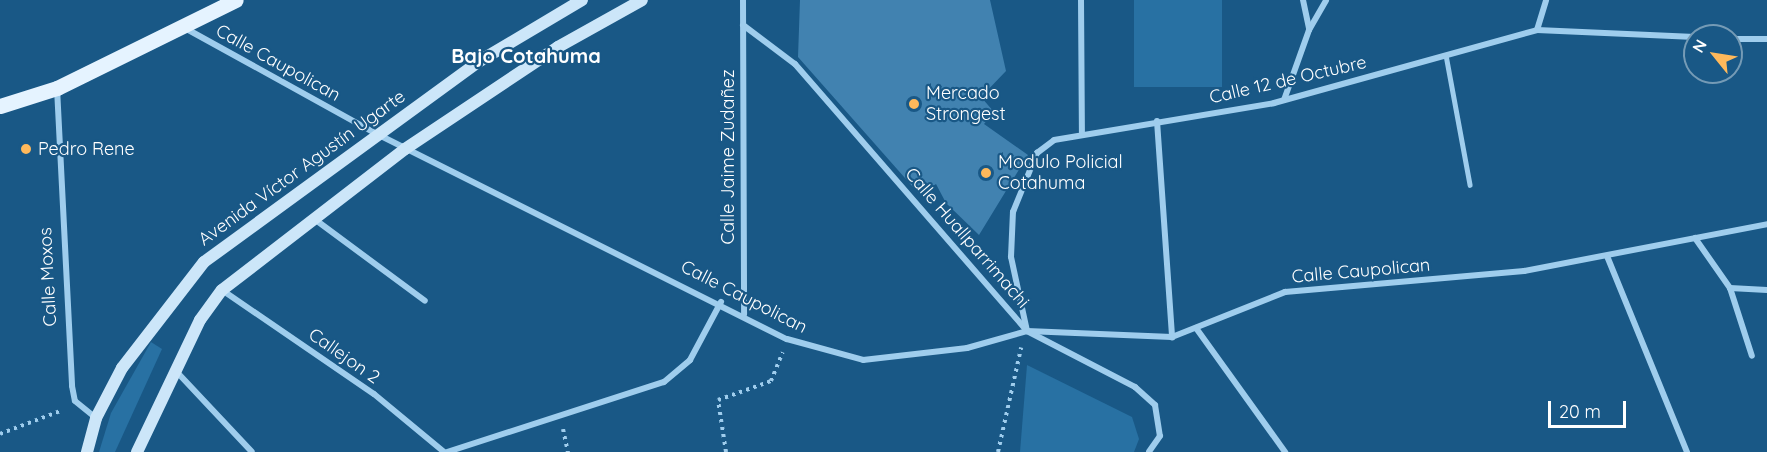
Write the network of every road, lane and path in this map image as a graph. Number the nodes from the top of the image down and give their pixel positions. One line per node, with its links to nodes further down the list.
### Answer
1 (236, 0): 10 (main road)
2 (582, 0): 22 (street, Avenida Víctor Agustín Ugarte)
3 (642, 0): 23 (street)
4 (743, 0): 9 (street, Calle Jaime Zudañez)
5 (1081, 0): 21 (street)
6 (1303, 0): 11 (street)
7 (1326, 0): 11 (street)
8 (1546, 0): 12 (street)
9 (743, 25): 34 (street, Calle Jaime Zudañez); 36 (street, Calle Huallparrimachi)
10 (180, 26): 17 (main road); 22 (street, Calle Caupolican)
11 (1309, 30): 18 (street)
12 (1537, 30): 13 (street, Calle 12 de Octubre); 16 (street, Calle 12 de Octubre)
13 (1683, 36)
14 (1743, 39): 15 (street)
15 (1767, 39)
16 (1446, 56): 18 (street, Calle 12 de Octubre); 24 (lane)
17 (57, 88): 19 (main road); 41 (street, Calle Moxos)
18 (1284, 100): 20 (street, Calle 12 de Octubre)
19 (0, 106)
20 (1157, 121): 21 (street, Calle 12 de Octubre); 37 (street)
21 (1082, 132): 36 (street, Calle 12 de Octubre)
22 (377, 134): 23 (street, Calle Caupolican); 42 (street, Avenida Víctor Agustín Ugarte)
23 (405, 149): 25 (street); 33 (street, Calle Caupolican)
24 (1470, 185)
25 (313, 218): 30 (street); 32 (street)
26 (1767, 224): 27 (street, Calle Caupolican)
27 (1695, 238): 28 (street, Calle Caupolican); 29 (street)
28 (1607, 256): 35 (street, Calle Caupolican); 52 (street)
29 (1730, 288): 31 (street); 39 (street)
30 (222, 290): 40 (street); 47 (street, Callejon 2)
31 (1767, 290)
32 (425, 301)
33 (722, 302): 34 (street, Calle Caupolican); 47 (street)
34 (744, 314): 38 (street, Calle Caupolican)
35 (1196, 328): 37 (street, Calle Caupolican); 51 (street)
36 (1027, 331): 37 (street, Calle Caupolican); 38 (street, Calle Caupolican); 49 (path); 50 (street, Calle Huallparrimachi)
37 (1172, 337)
38 (788, 339): 48 (path)
39 (1752, 356)
40 (174, 370): 45 (street); 46 (street)
41 (75, 401): 42 (street); 43 (path)
42 (96, 418): 44 (street)
43 (0, 434)
44 (87, 452)
45 (137, 452)
46 (252, 452)
47 (445, 452)
48 (726, 452)
49 (998, 452)
50 (1149, 452)
51 (1285, 452)
52 (1687, 452)

